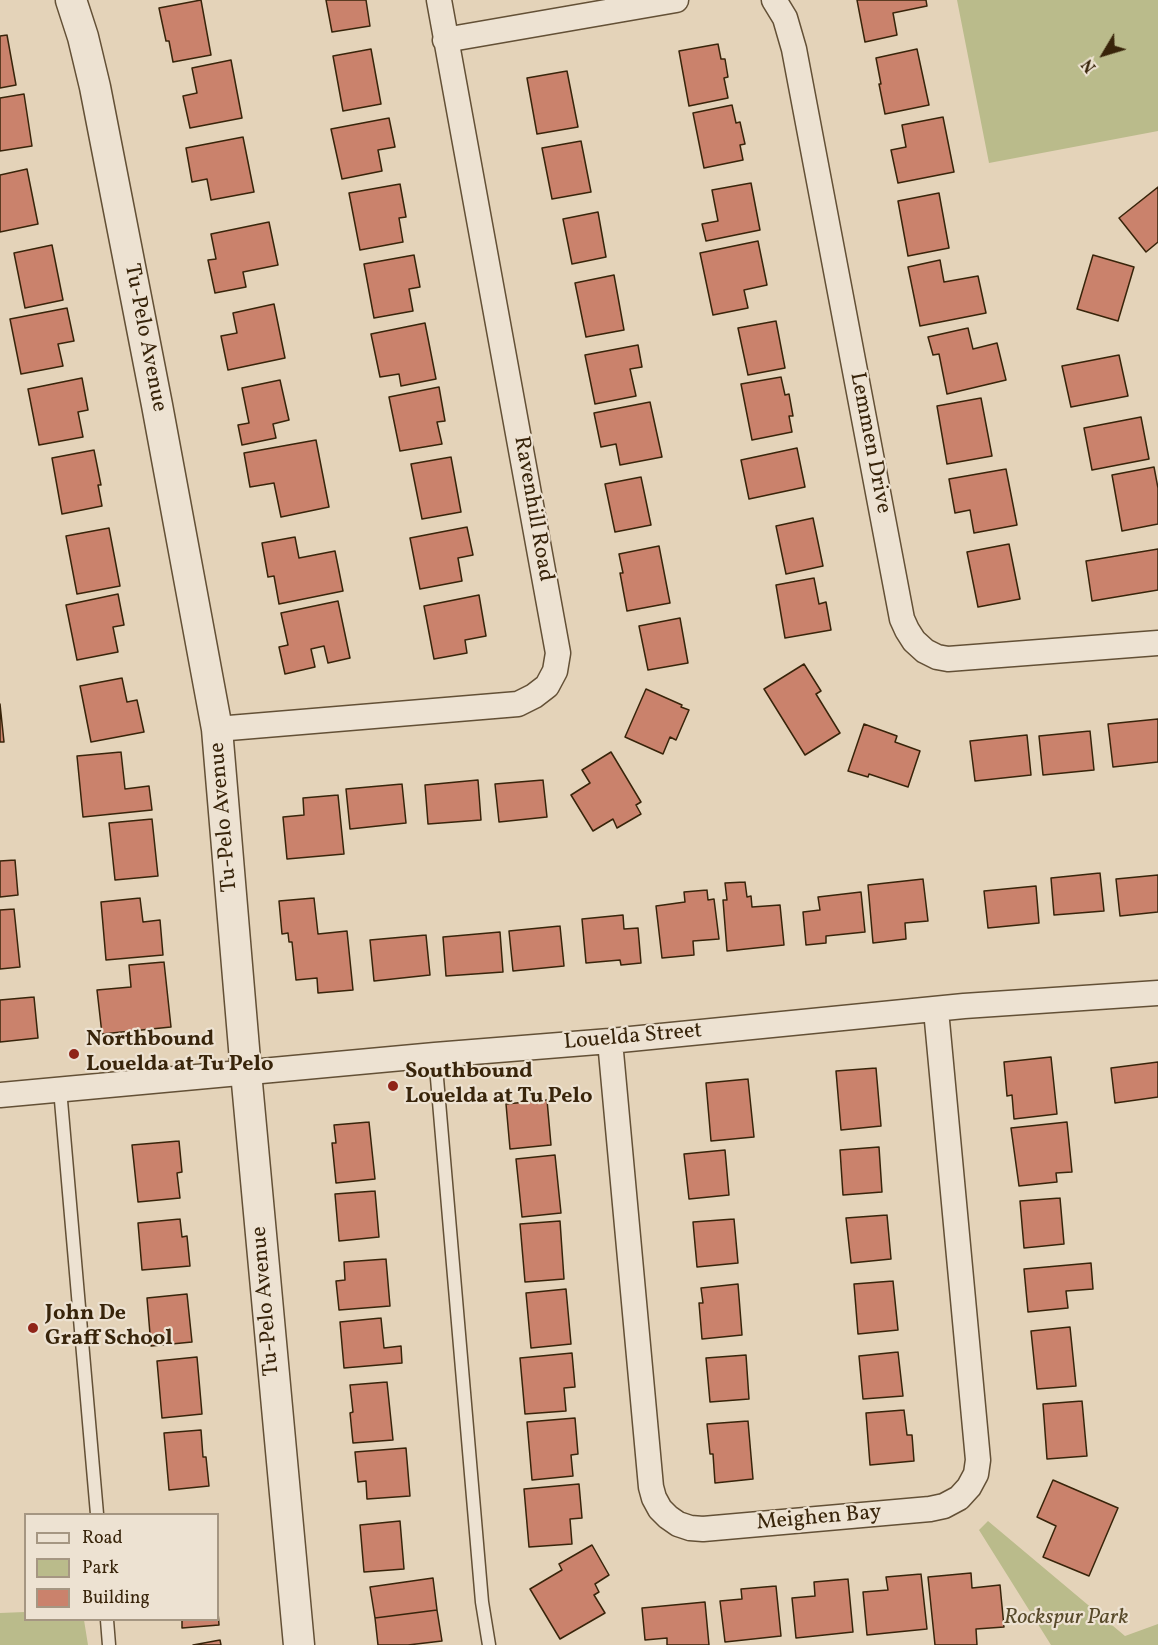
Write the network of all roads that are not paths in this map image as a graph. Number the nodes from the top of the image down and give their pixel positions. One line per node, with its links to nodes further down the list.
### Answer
1 (71, 0): 7 (street, Tu-Pelo Avenue)
2 (439, 0): 5 (street, Ravenhill Road)
3 (676, 0): 5 (street)
4 (774, 0): 6 (street, Lemmen Drive)
5 (446, 40): 7 (street, Ravenhill Road)
6 (1158, 643)
7 (217, 729): 12 (street, Tu-Pelo Avenue)
8 (1158, 993): 9 (street, Louelda Street)
9 (936, 1010): 10 (street, Louelda Street); 10 (street, Meighen Bay)
10 (610, 1041): 11 (street, Louelda Street)
11 (435, 1055): 12 (street, Louelda Street); 19 (lane)
12 (246, 1072): 13 (street, Louelda Street); 18 (street, Tu-Pelo Avenue)
13 (60, 1089): 14 (street, Louelda Street); 15 (lane)
14 (0, 1095)
15 (98, 1513)
16 (107, 1621): 17 (lane)
17 (109, 1645)
18 (299, 1645)
19 (489, 1645)

